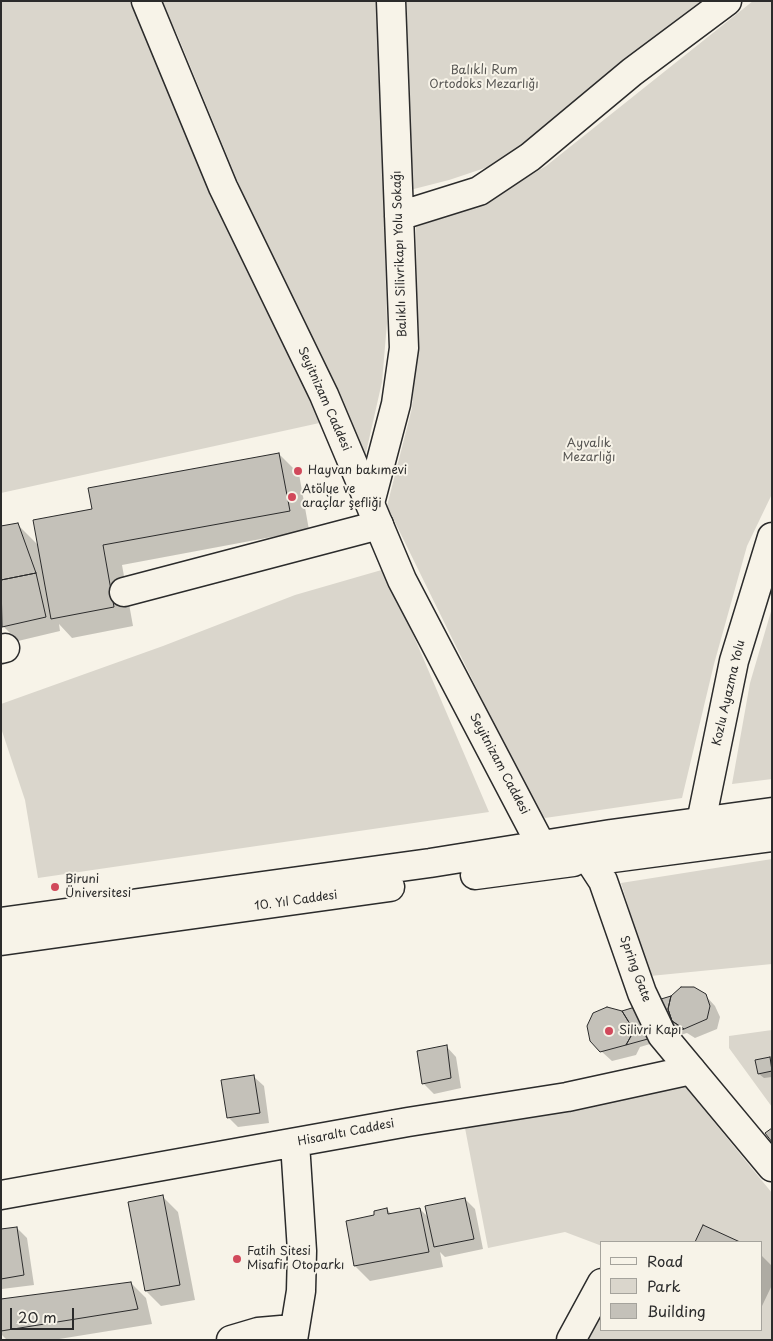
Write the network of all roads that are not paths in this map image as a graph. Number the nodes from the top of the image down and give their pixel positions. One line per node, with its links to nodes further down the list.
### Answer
1 (146, 1): 5 (main road, Seyitnizam Caddesi)
2 (391, 1): 4 (main road, Balıklı Silivrikapı Yolu Sokağı)
3 (726, 1): 4 (main road)
4 (399, 216): 5 (main road, Balıklı Silivrikapı Yolu Sokağı)
5 (374, 514): 7 (main road); 12 (main road, Seyitnizam Caddesi)
6 (772, 537): 9 (main road, Kozlu Ayazma Yolu)
7 (124, 592)
8 (772, 812): 9 (main road, 10. Yıl Caddesi)
9 (701, 822): 11 (main road, 10. Yıl Caddesi)
10 (772, 837): 13 (main road)
11 (569, 841): 12 (main road, 10. Yıl Caddesi); 13 (main road, Spring Gate)
12 (541, 845): 13 (main road); 14 (main road, 10. Yıl Caddesi)
13 (590, 861): 15 (main road, 10. Yıl Caddesi); 16 (main road, Spring Gate)
14 (1, 922)
15 (1, 941)
16 (691, 1070): 17 (main road, Hisaraltı Caddesi); 18 (main road, Spring Gate)
17 (295, 1143): 19 (main road, Hisaraltı Caddesi); 23 (main road)
18 (772, 1166)
19 (1, 1195)
20 (600, 1287): 24 (main road)
21 (231, 1340): 22 (main road)
22 (289, 1340)
23 (294, 1340)
24 (571, 1340)

